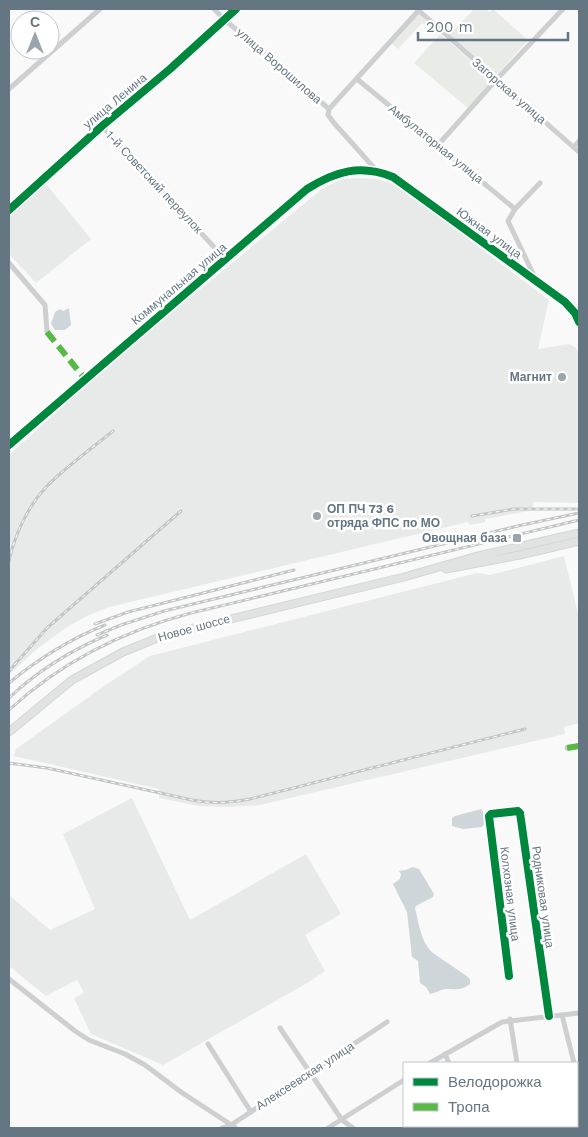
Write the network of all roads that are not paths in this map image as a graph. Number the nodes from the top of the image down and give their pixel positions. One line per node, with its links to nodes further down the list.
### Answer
1 (100, 9): 9 (street)
2 (214, 9): 6 (street, улица Ворошилова)
3 (236, 9): 6 (street, улица Ленина)
4 (418, 9): 7 (street); 8 (street, Загорская улица)
5 (564, 9): 8 (street)
6 (225, 20): 10 (street, улица Ворошилова); 11 (street, улица Ленина)
7 (357, 79): 10 (street); 13 (street, Амбулаторная улица)
8 (496, 80): 13 (street); 14 (street, Загорская улица)
9 (9, 88)
10 (329, 109): 16 (street, улица Ворошилова)
11 (102, 126): 19 (street, улица Ленина); 20 (street, 1-й Советский переулок)
12 (579, 141): 14 (street)
13 (438, 145): 18 (street, Амбулаторная улица)
14 (574, 147): 15 (street, Загорская улица)
15 (579, 152)
16 (377, 171): 20 (street, Коммунальная улица); 22 (street, Южная улица)
17 (540, 183): 18 (street)
18 (515, 209): 22 (street)
19 (9, 210)
20 (226, 260): 25 (street, Коммунальная улица)
21 (9, 263): 24 (street)
22 (536, 281): 23 (street, Южная улица)
23 (579, 322)
24 (47, 332)
25 (9, 445)
26 (579, 532): 28 (main road, Новое шоссе)
27 (579, 541): 28 (main road, Новое шоссе)
28 (404, 577): 29 (main road, Новое шоссе)
29 (9, 732)
30 (579, 746): 31 (street)
31 (567, 748)
32 (490, 815): 33 (street, Колхозная улица); 37 (street, Родниковая улица)
33 (509, 976)
34 (9, 979): 51 (street)
35 (579, 1013): 36 (street)
36 (562, 1015): 37 (street); 46 (street)
37 (549, 1016): 38 (street)
38 (510, 1019): 42 (street); 45 (street)
39 (387, 1022): 47 (street, Алексеевская улица)
40 (280, 1028): 47 (street)
41 (208, 1044): 49 (street)
42 (445, 1054): 43 (street); 44 (street)
43 (432, 1062)
44 (449, 1062)
45 (517, 1062)
46 (574, 1062)
47 (310, 1074): 49 (street, Алексеевская улица); 50 (street)
48 (403, 1081): 50 (street)
49 (251, 1112): 51 (street, Алексеевская улица)
50 (342, 1120): 53 (street); 54 (street)
51 (233, 1127): 52 (street, Алексеевская улица)
52 (222, 1128)
53 (328, 1128)
54 (353, 1128)

